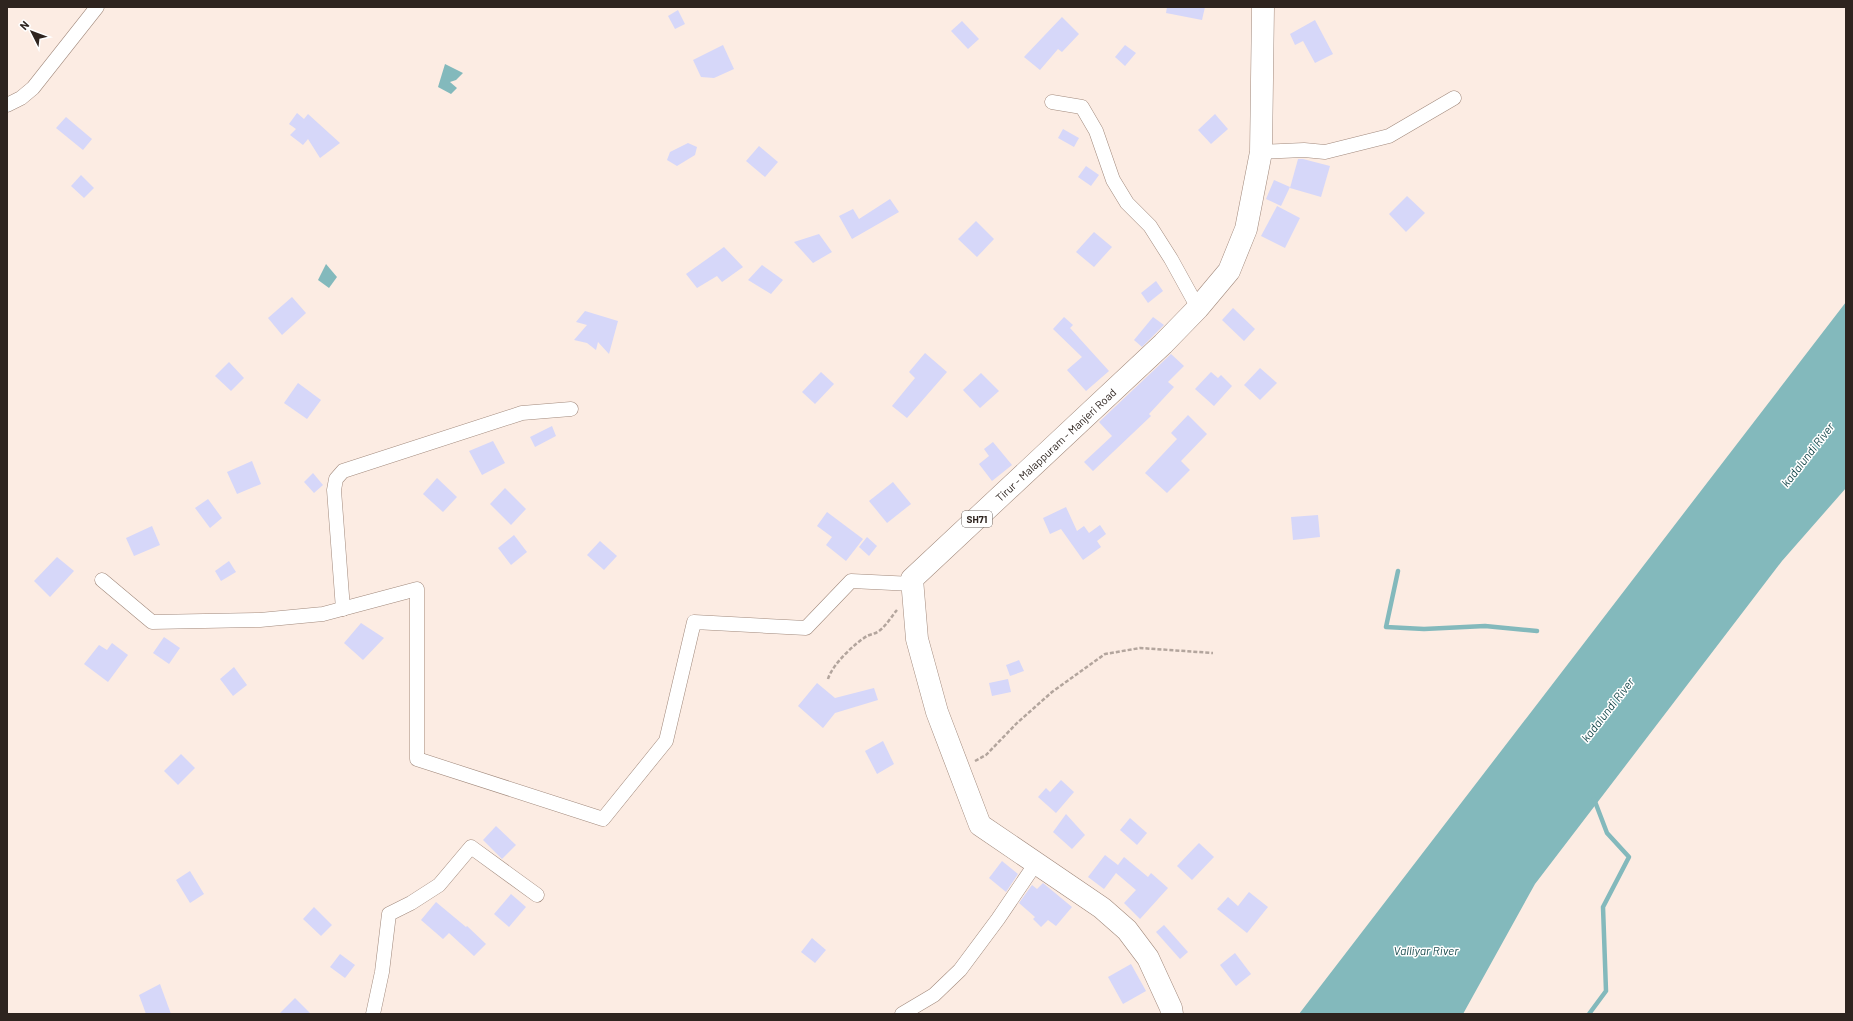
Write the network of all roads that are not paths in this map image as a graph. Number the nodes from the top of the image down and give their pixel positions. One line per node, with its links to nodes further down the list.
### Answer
1 (97, 7): 5 (street)
2 (1263, 7): 6 (main road, Tirur - Malappuram - Manjeri Road / SH71)
3 (1454, 98): 6 (street)
4 (1052, 102): 7 (street)
5 (7, 105)
6 (1261, 152): 7 (main road, Tirur - Malappuram - Manjeri Road / SH71)
7 (1198, 308): 10 (main road, Tirur - Malappuram - Manjeri Road / SH71)
8 (571, 409): 11 (street)
9 (102, 580): 11 (street)
10 (913, 584): 11 (street); 12 (main road)
11 (343, 609)
12 (1036, 863): 15 (street); 16 (main road)
13 (537, 895): 14 (street)
14 (373, 1014)
15 (902, 1014)
16 (1172, 1014)

